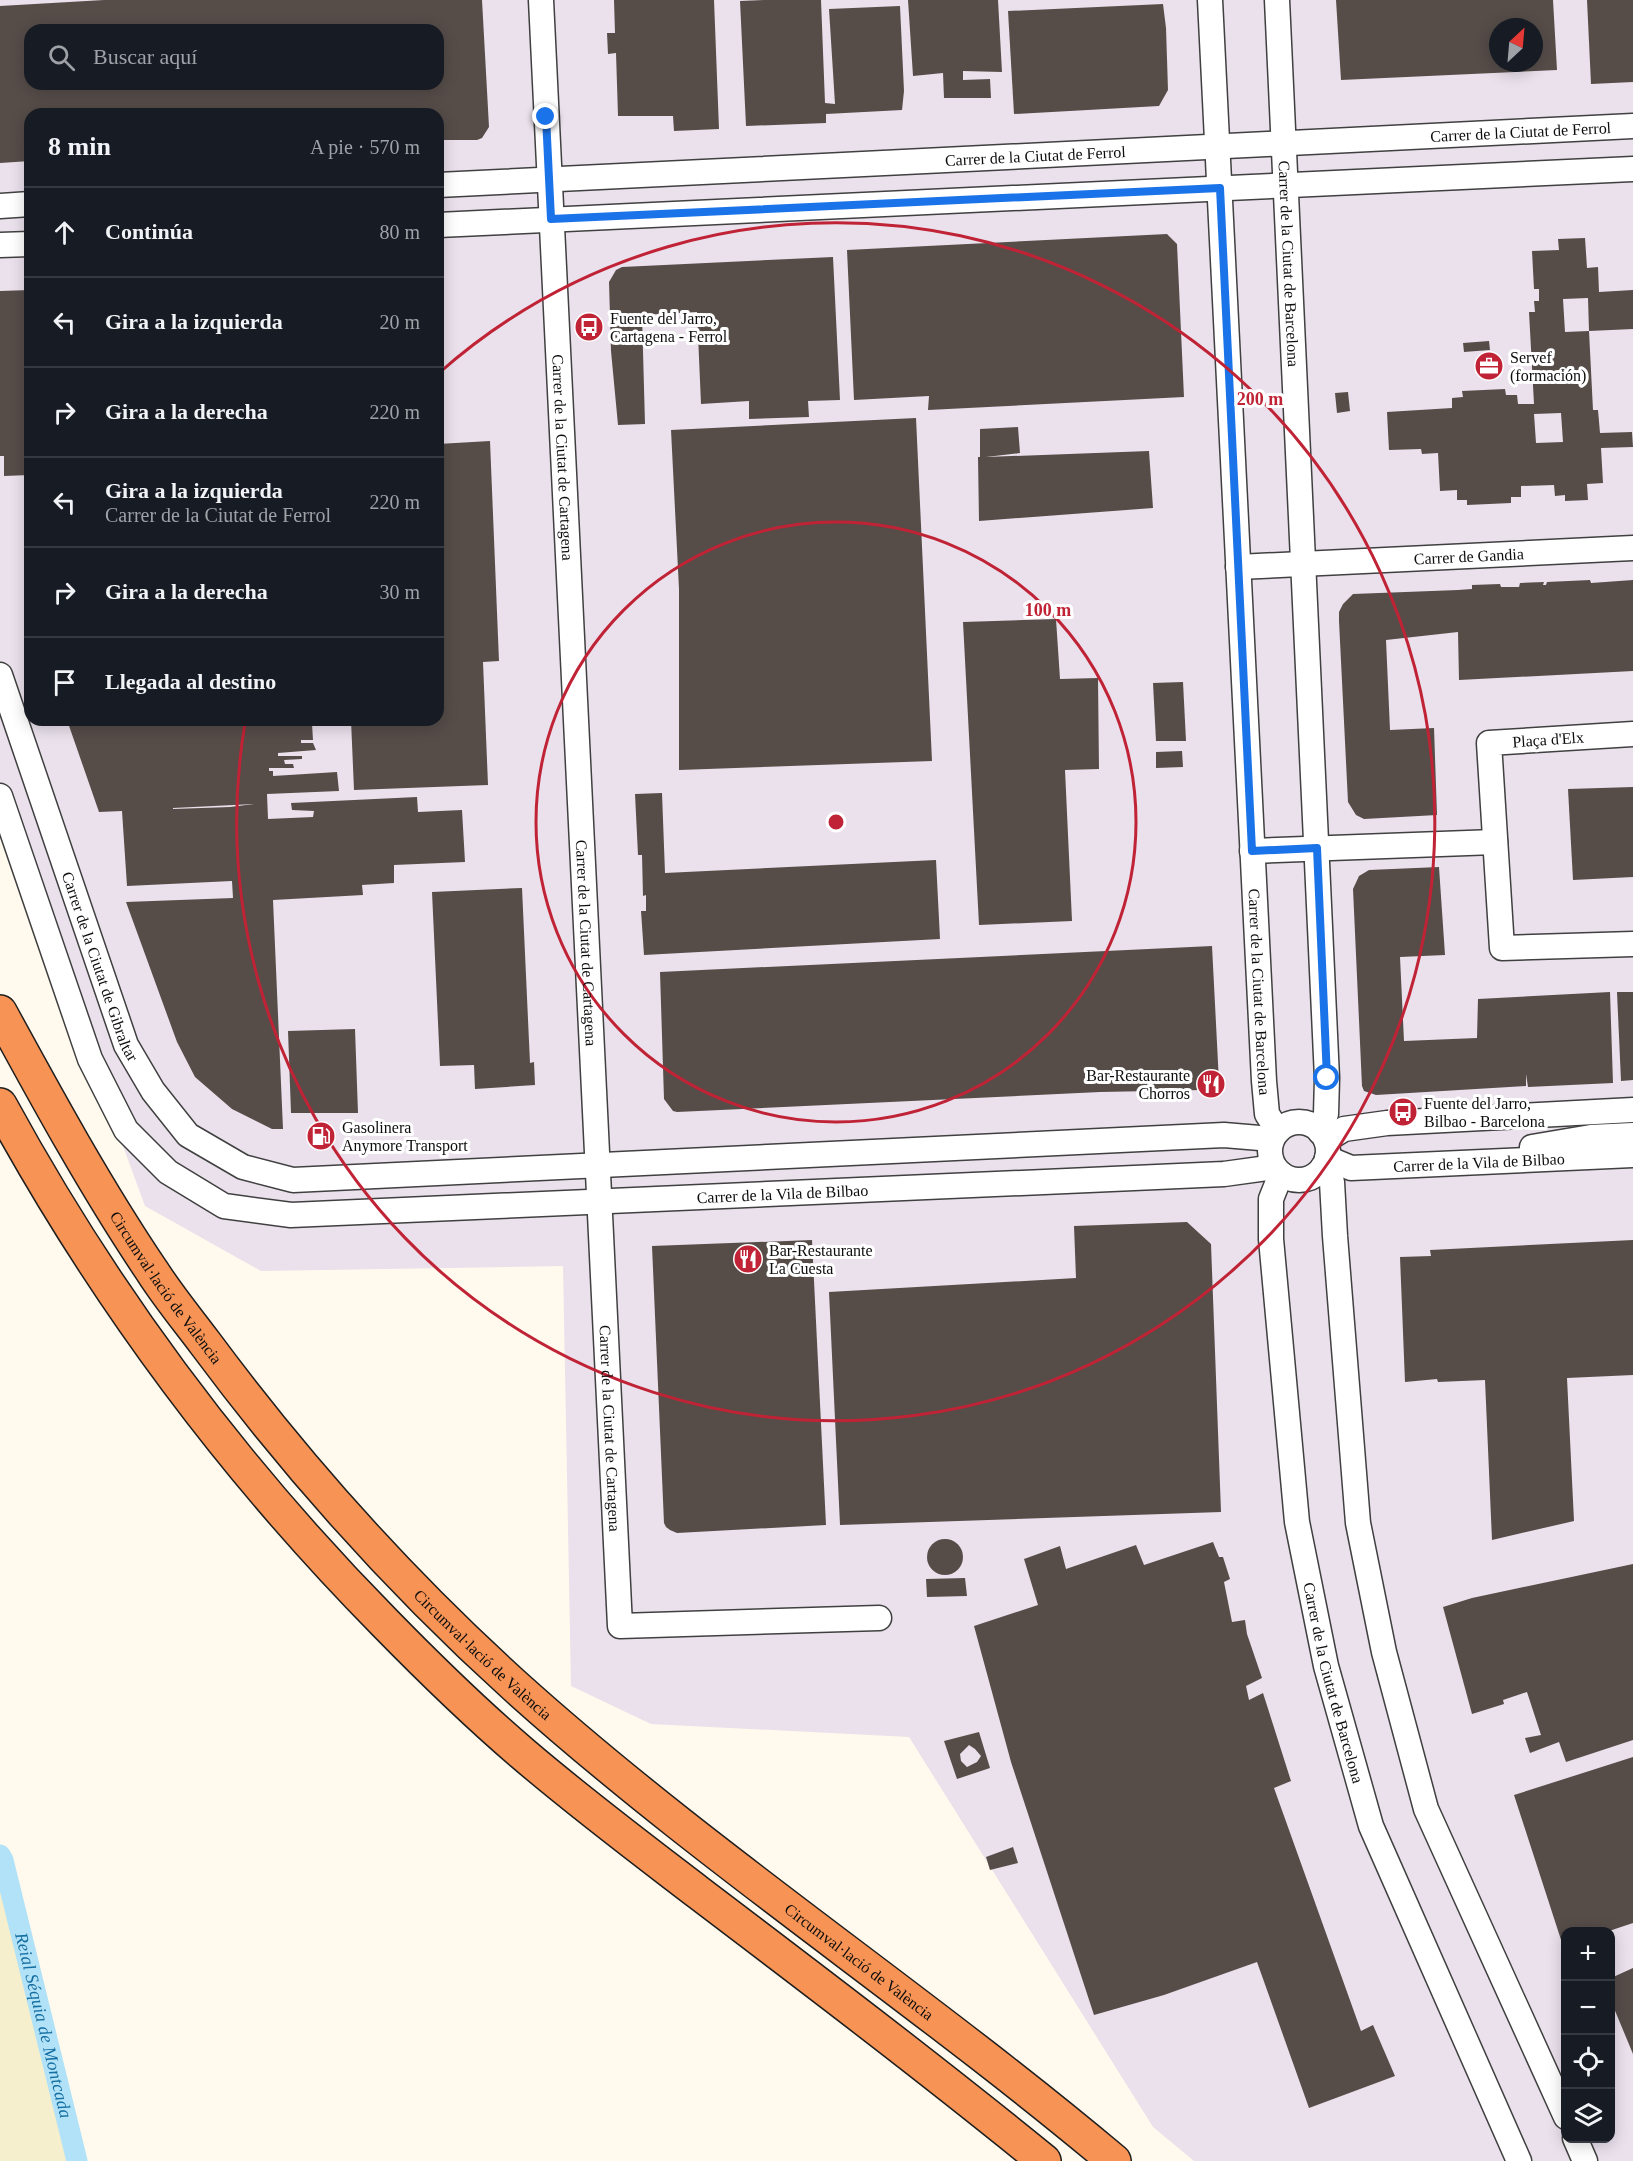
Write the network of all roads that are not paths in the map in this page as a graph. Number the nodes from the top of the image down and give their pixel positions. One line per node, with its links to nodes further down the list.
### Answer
1 (540, 0): 8 (street, Carrer de la Ciutat de Cartagena)
2 (1210, 0): 6 (street, Carrer de la Ciutat de Barcelona)
3 (1277, 0): 5 (street, Carrer de la Ciutat de Barcelona)
4 (1633, 126): 5 (street, Carrer de la Ciutat de Ferrol)
5 (1284, 143): 6 (street, Carrer de la Ciutat de Ferrol); 10 (street, Carrer de la Ciutat de Barcelona)
6 (1217, 146): 8 (street, Carrer de la Ciutat de Ferrol); 11 (street, Carrer de la Ciutat de Barcelona)
7 (1633, 169): 10 (street)
8 (549, 179): 9 (street, Carrer de la Ciutat de Ferrol); 14 (street, Carrer de la Ciutat de Cartagena)
9 (444, 184)
10 (1286, 185): 11 (street); 19 (street, Carrer de la Ciutat de Barcelona)
11 (1220, 188): 14 (street); 20 (street, Carrer de la Ciutat de Barcelona)
12 (24, 204): 13 (street)
13 (0, 206)
14 (551, 219): 15 (street); 37 (street, Carrer de la Ciutat de Cartagena)
15 (444, 225)
16 (24, 244): 17 (street)
17 (0, 245)
18 (1633, 548): 19 (street, Carrer de Gandia)
19 (1303, 564): 20 (street); 25 (street, Carrer de la Ciutat de Barcelona)
20 (1238, 567): 26 (street, Carrer de la Ciutat de Barcelona)
21 (0, 675): 37 (street, Carrer de la Ciutat de Gibraltar)
22 (1633, 734): 24 (street, Plaça d'Elx)
23 (0, 796): 40 (street, Carrer de la Vila de Bilbao)
24 (1496, 842): 25 (street); 27 (street, Plaça d'Elx)
25 (1317, 848): 26 (street); 35 (street, Carrer de la Ciutat de Barcelona)
26 (1252, 851): 32 (street, Carrer de la Ciutat de Barcelona)
27 (1633, 944)
28 (0, 1012): 45 (highway, Circumval·lació de València)
29 (0, 1105): 44 (highway)
30 (1633, 1110): 31 (street)
31 (1428, 1120): 34 (street); 35 (street)
32 (1275, 1135): 35 (street); 37 (street); 39 (street)
33 (1633, 1135): 34 (street)
34 (1591, 1137): 38 (street)
35 (1324, 1149): 38 (street, Carrer de la Vila de Bilbao); 39 (street); 42 (street)
36 (1633, 1155): 38 (street, Carrer de la Vila de Bilbao)
37 (597, 1164): 40 (street, Carrer de la Ciutat de Cartagena)
38 (1432, 1165)
39 (1277, 1171): 40 (street, Carrer de la Vila de Bilbao); 46 (street, Carrer de la Ciutat de Barcelona)
40 (599, 1202): 41 (street, Carrer de la Ciutat de Cartagena)
41 (879, 1618)
42 (1561, 2106)
43 (1577, 2143): 47 (street)
44 (1044, 2161)
45 (1114, 2161)
46 (1519, 2161)
47 (1585, 2161)

